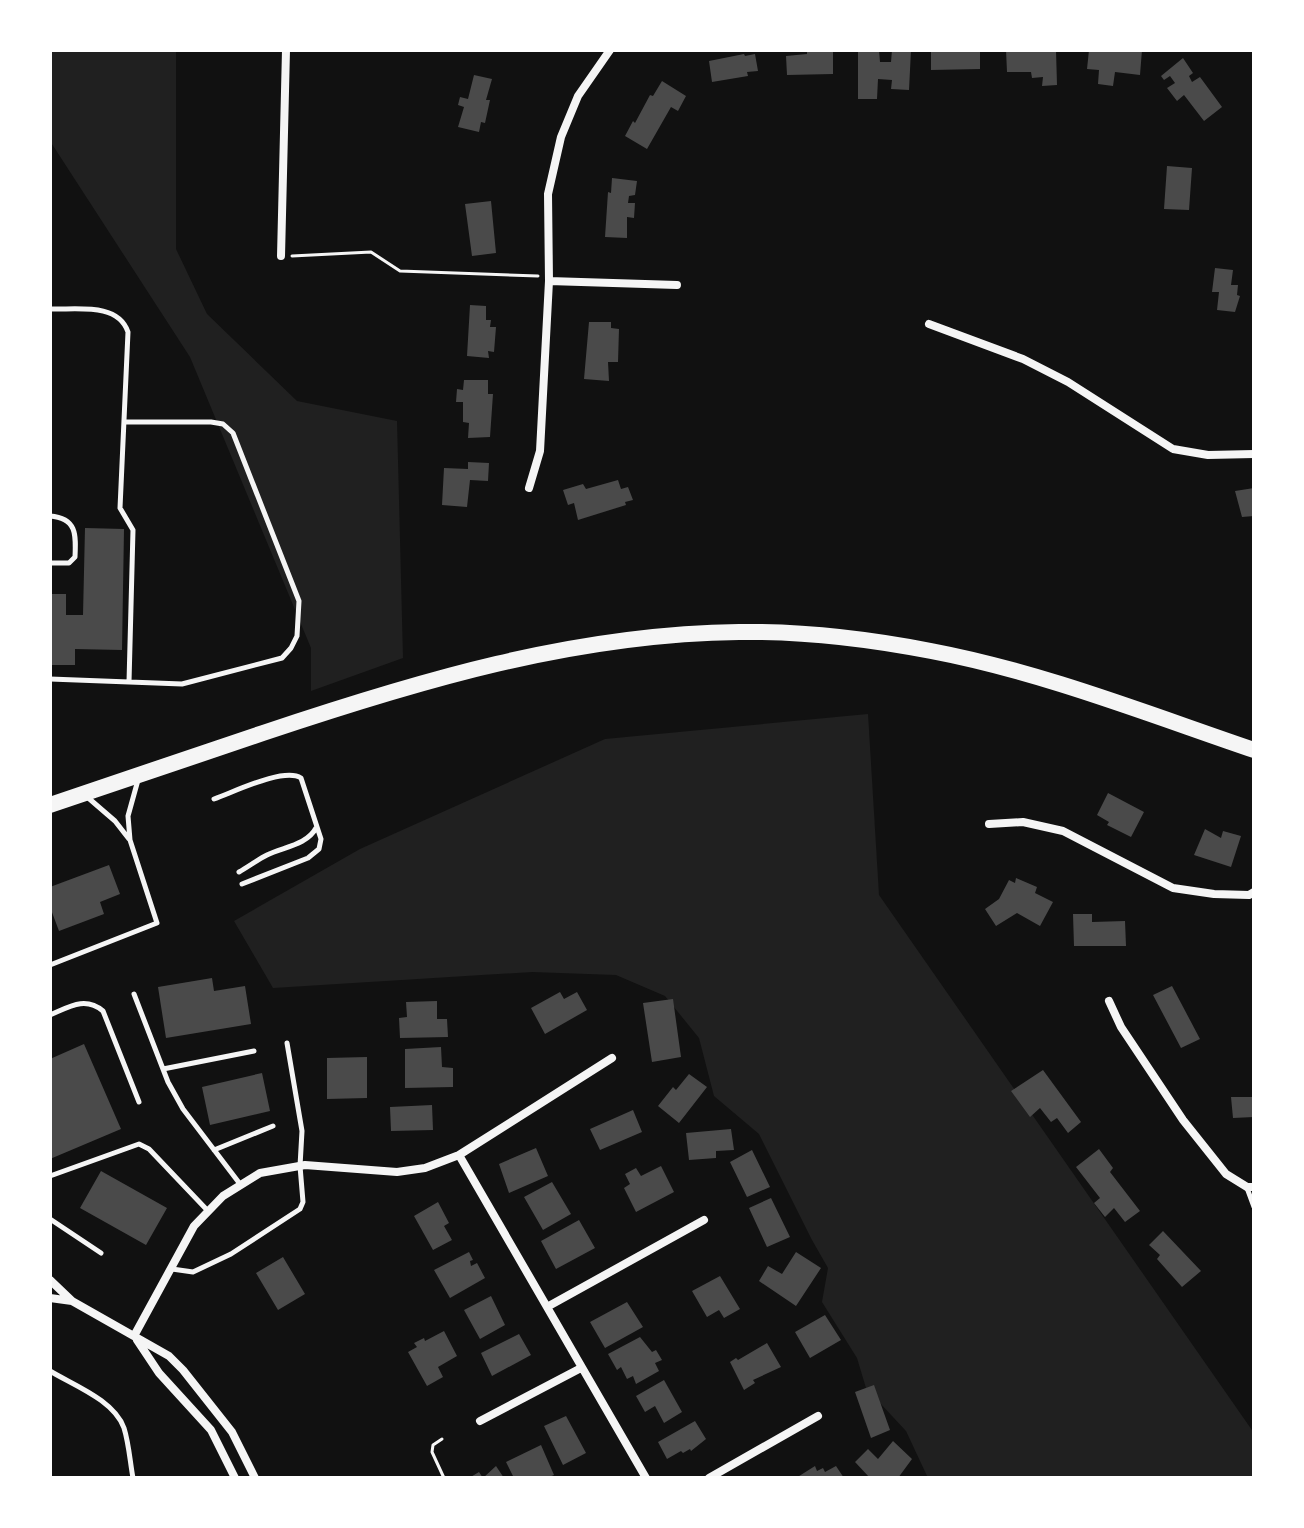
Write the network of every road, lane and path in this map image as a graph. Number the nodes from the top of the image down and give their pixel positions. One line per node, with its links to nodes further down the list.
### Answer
1 (286, 50): 3 (street)
2 (610, 50): 4 (street)
3 (281, 256): 4 (path)
4 (549, 281): 5 (street); 10 (street)
5 (677, 285)
6 (50, 309): 8 (lane)
7 (929, 324): 9 (street)
8 (125, 422): 14 (lane); 14 (lane)
9 (1254, 454)
10 (529, 488)
11 (50, 516): 12 (lane)
12 (50, 563)
13 (50, 679): 14 (lane)
14 (129, 682)
15 (1254, 750): 16 (main road)
16 (139, 775): 17 (main road); 22 (lane)
17 (83, 794): 19 (main road); 22 (lane)
18 (214, 799): 21 (lane)
19 (50, 805)
20 (989, 824): 25 (street)
21 (317, 828): 23 (lane); 24 (lane)
22 (130, 840): 26 (lane)
23 (239, 872)
24 (242, 884)
25 (1254, 892)
26 (50, 965)
27 (134, 994): 33 (lane)
28 (1109, 1001): 41 (street)
29 (50, 1015): 34 (lane)
30 (287, 1043): 38 (lane)
31 (254, 1051): 33 (lane)
32 (612, 1058): 37 (street)
33 (163, 1069): 36 (lane)
34 (139, 1102)
35 (273, 1126): 36 (lane)
36 (214, 1150): 40 (lane)
37 (459, 1155): 38 (street); 51 (street)
38 (300, 1166): 40 (street); 47 (lane)
39 (50, 1176): 43 (lane)
40 (241, 1185): 43 (street)
41 (1250, 1187): 42 (lane)
42 (1254, 1207)
43 (208, 1211): 47 (street)
44 (50, 1219): 46 (lane)
45 (704, 1220): 51 (street)
46 (101, 1253)
47 (172, 1269): 52 (street)
48 (50, 1280): 50 (street)
49 (50, 1298): 50 (street)
50 (72, 1301): 52 (street)
51 (547, 1307): 53 (street)
52 (134, 1336): 59 (street); 60 (street)
53 (581, 1368): 56 (street); 62 (street)
54 (50, 1371): 58 (lane)
55 (818, 1416): 63 (street)
56 (480, 1421)
57 (442, 1439): 61 (path)
58 (133, 1478)
59 (235, 1478)
60 (255, 1478)
61 (444, 1478)
62 (646, 1478)
63 (709, 1478)

